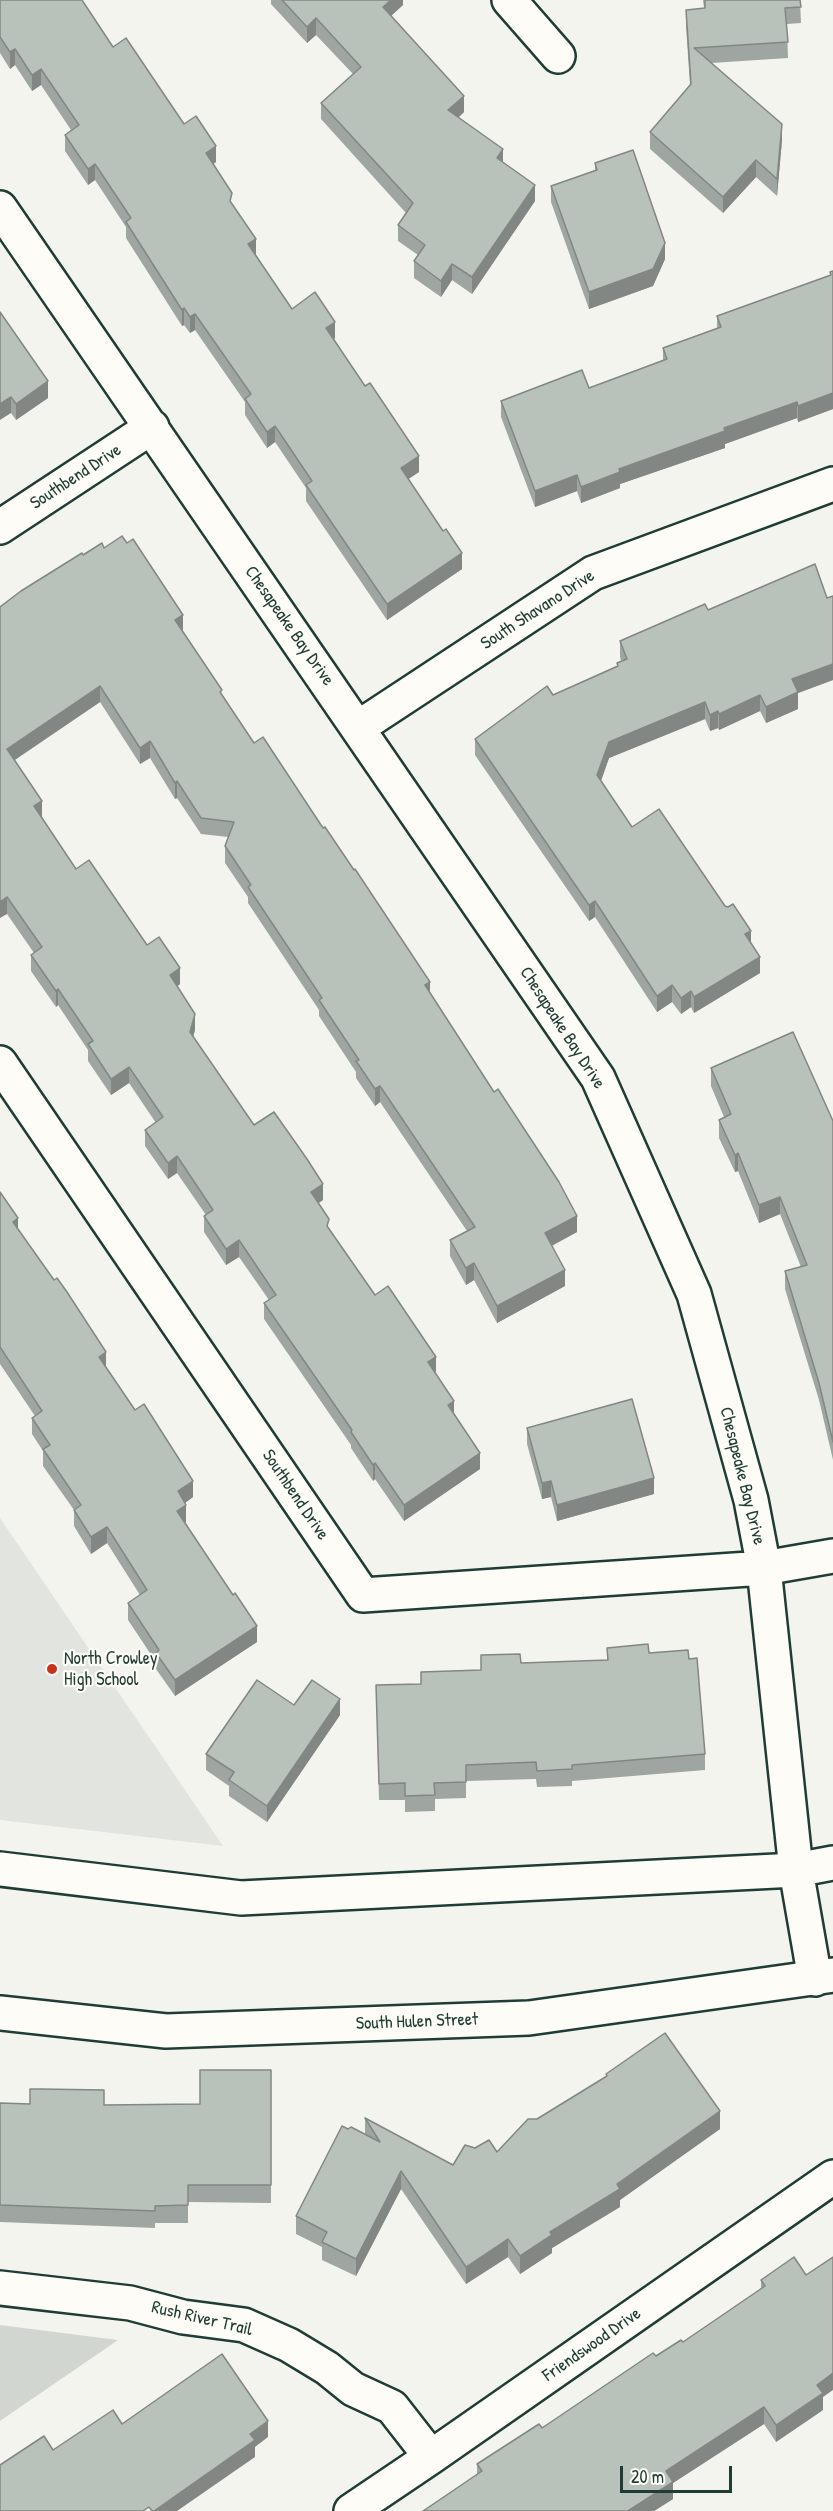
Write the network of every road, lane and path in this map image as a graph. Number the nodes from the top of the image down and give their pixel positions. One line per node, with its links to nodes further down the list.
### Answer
1 (509, 0): 2 (street)
2 (558, 56)
3 (0, 208): 4 (street, Chesapeake Bay Drive)
4 (152, 428): 6 (street, Southbend Drive); 7 (street, Chesapeake Bay Drive)
5 (833, 484): 7 (street, South Shavano Drive)
6 (0, 527)
7 (359, 728): 10 (street, Chesapeake Bay Drive)
8 (0, 1063): 10 (street, Southbend Drive)
9 (833, 1556): 10 (street)
10 (764, 1568): 13 (street, Chesapeake Bay Drive)
11 (833, 1863): 13 (street)
12 (0, 1869): 13 (street)
13 (796, 1870): 14 (street, Chesapeake Bay Drive)
14 (824, 1977): 15 (street, South Hulen Street)
15 (0, 2013)
16 (833, 2177): 18 (street, Friendswood Drive)
17 (0, 2288): 18 (street, Rush River Trail)
18 (431, 2457): 19 (street, Friendswood Drive)
19 (351, 2511)

